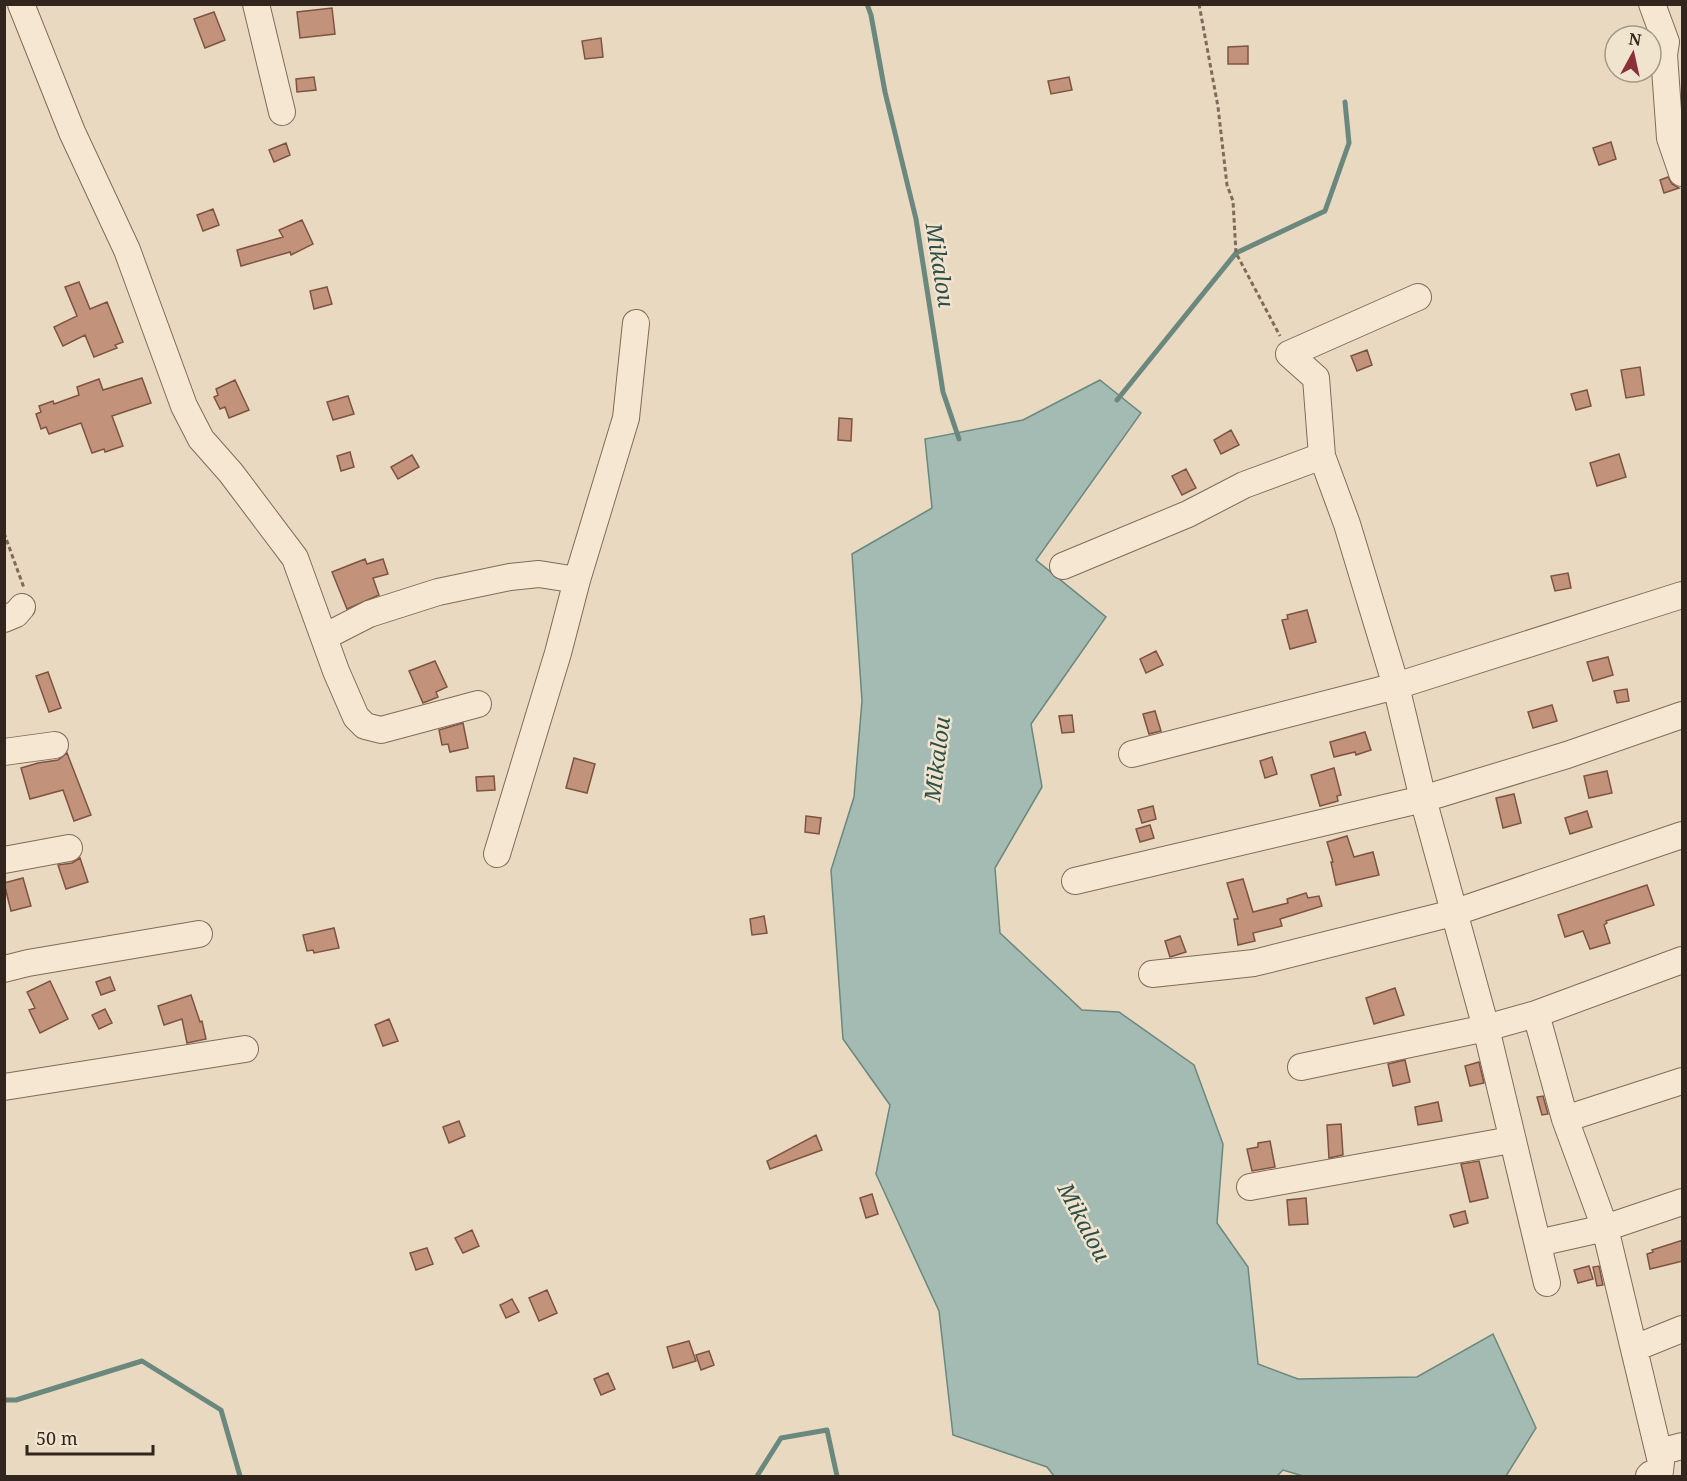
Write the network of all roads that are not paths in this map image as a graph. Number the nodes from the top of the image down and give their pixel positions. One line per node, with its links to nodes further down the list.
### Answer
1 (256, 4): 4 (street)
2 (1652, 4): 5 (street)
3 (23, 5): 12 (street)
4 (282, 112)
5 (1683, 173)
6 (1418, 297): 8 (street)
7 (636, 322): 10 (street)
8 (1322, 456): 9 (street); 13 (street)
9 (1063, 566)
10 (577, 580): 12 (street); 22 (street)
11 (1683, 595): 13 (street)
12 (324, 637): 14 (street)
13 (1396, 686): 18 (street); 19 (street)
14 (478, 704)
15 (1683, 716): 19 (street)
16 (55, 745): 17 (street)
17 (4, 752)
18 (1132, 754)
19 (1423, 799): 24 (street); 25 (street)
20 (1683, 835): 25 (street)
21 (69, 848): 23 (street)
22 (497, 854)
23 (4, 860)
24 (1075, 881)
25 (1453, 913): 29 (street); 31 (street)
26 (199, 934): 28 (street)
27 (1683, 960): 30 (street)
28 (4, 969)
29 (1152, 974)
30 (1536, 1014): 31 (street); 36 (street)
31 (1486, 1028): 33 (street); 37 (street)
32 (246, 1049): 35 (street)
33 (1301, 1067)
34 (1683, 1081): 36 (street)
35 (4, 1087)
36 (1565, 1119): 40 (street)
37 (1511, 1140): 38 (street); 41 (street)
38 (1250, 1187)
39 (1683, 1202): 40 (street)
40 (1605, 1228): 41 (street); 44 (street)
41 (1539, 1243): 42 (street)
42 (1547, 1282)
43 (1683, 1329): 44 (street)
44 (1635, 1348): 45 (street)
45 (1671, 1449): 46 (street)
46 (1650, 1476)

